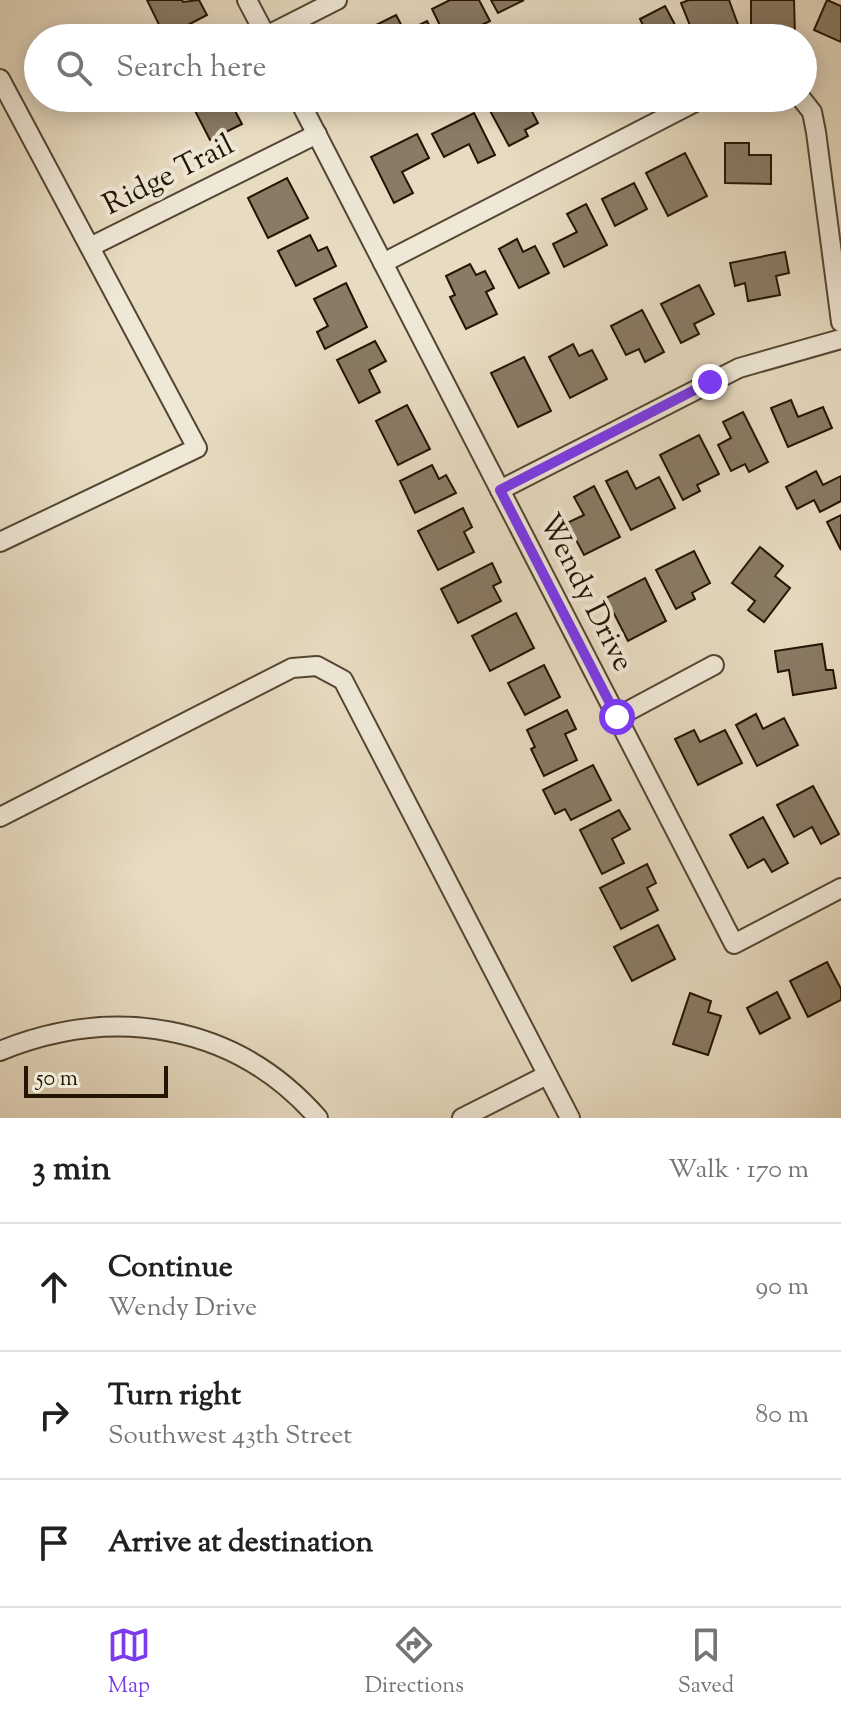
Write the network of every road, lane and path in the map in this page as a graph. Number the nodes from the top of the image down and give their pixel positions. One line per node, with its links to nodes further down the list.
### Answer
1 (247, 0): 3 (street)
2 (337, 0): 4 (street)
3 (260, 24)
4 (292, 24)
5 (0, 79): 10 (street)
6 (305, 112): 9 (street, Wendy Drive)
7 (676, 112): 11 (street)
8 (812, 112): 12 (street)
9 (317, 134): 10 (street, Ridge Trail); 11 (street, Wendy Drive)
10 (90, 247): 15 (street)
11 (383, 263): 14 (street, Wendy Drive)
12 (841, 322)
13 (841, 339): 14 (street)
14 (500, 490): 17 (street, Wendy Drive)
15 (0, 542)
16 (714, 665): 17 (street)
17 (617, 717): 19 (street, Wendy Drive)
18 (0, 817): 21 (street)
19 (841, 888)
20 (0, 1051): 22 (street)
21 (547, 1075): 23 (street); 24 (street)
22 (318, 1118)
23 (462, 1118)
24 (570, 1118)

